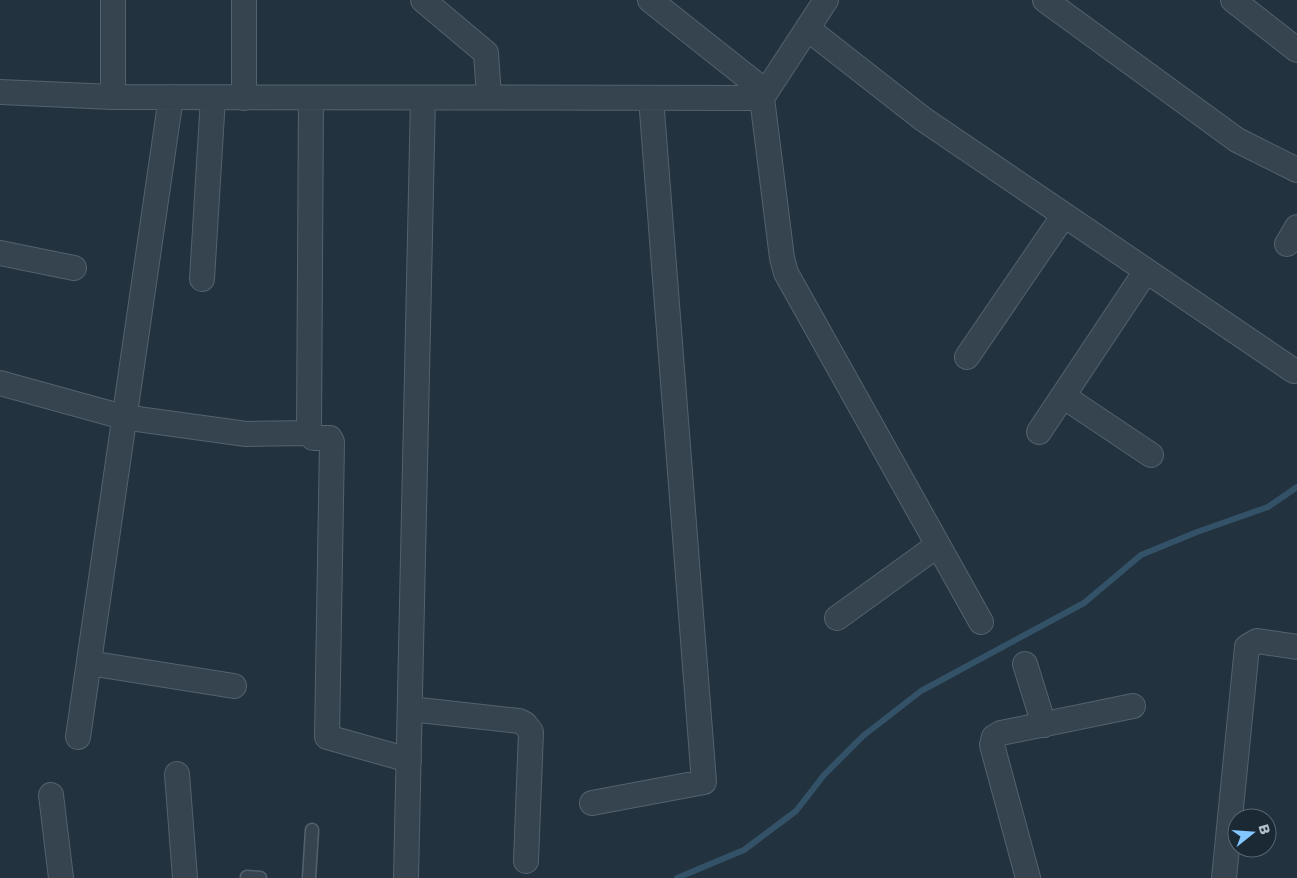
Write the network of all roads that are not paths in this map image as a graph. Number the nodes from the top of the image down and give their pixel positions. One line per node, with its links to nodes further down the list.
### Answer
1 (113, 0): 13 (street)
2 (244, 0): 16 (street)
3 (423, 0): 12 (street)
4 (650, 0): 11 (street)
5 (826, 0): 8 (street)
6 (1045, 0): 20 (street)
7 (1233, 0): 9 (street)
8 (808, 29): 11 (street); 21 (street)
9 (1297, 50)
10 (0, 92): 13 (street)
11 (764, 95): 19 (street); 34 (street)
12 (489, 96): 18 (street); 19 (street)
13 (113, 97): 14 (street)
14 (171, 98): 15 (street); 30 (street)
15 (213, 98): 16 (street); 25 (street)
16 (244, 98): 17 (street)
17 (310, 98): 18 (street); 32 (street)
18 (423, 98): 42 (street)
19 (651, 98): 48 (street)
20 (1297, 170)
21 (1064, 215): 24 (street); 26 (street)
22 (0, 253): 23 (street)
23 (74, 268)
24 (1146, 271): 27 (street); 29 (street)
25 (202, 279)
26 (967, 357)
27 (1294, 371)
28 (0, 384): 30 (street)
29 (1063, 396): 31 (street); 33 (street)
30 (123, 417): 32 (street); 38 (street)
31 (1039, 432)
32 (309, 433): 45 (street)
33 (1151, 455)
34 (938, 545): 35 (street); 36 (street)
35 (837, 618)
36 (981, 622)
37 (1297, 647): 58 (street)
38 (89, 663): 40 (street); 44 (street)
39 (1025, 664): 43 (street)
40 (234, 686)
41 (1133, 706): 43 (street)
42 (410, 709): 45 (street); 50 (street)
43 (1044, 725): 57 (street)
44 (78, 737)
45 (409, 760): 56 (street)
46 (176, 774): 53 (street)
47 (51, 795): 52 (street)
48 (592, 803)
49 (312, 830): 55 (lane)
50 (526, 861)
51 (247, 877): 54 (lane)
52 (61, 878)
53 (186, 878)
54 (260, 878)
55 (309, 878)
56 (406, 878)
57 (1028, 878)
58 (1224, 878)

